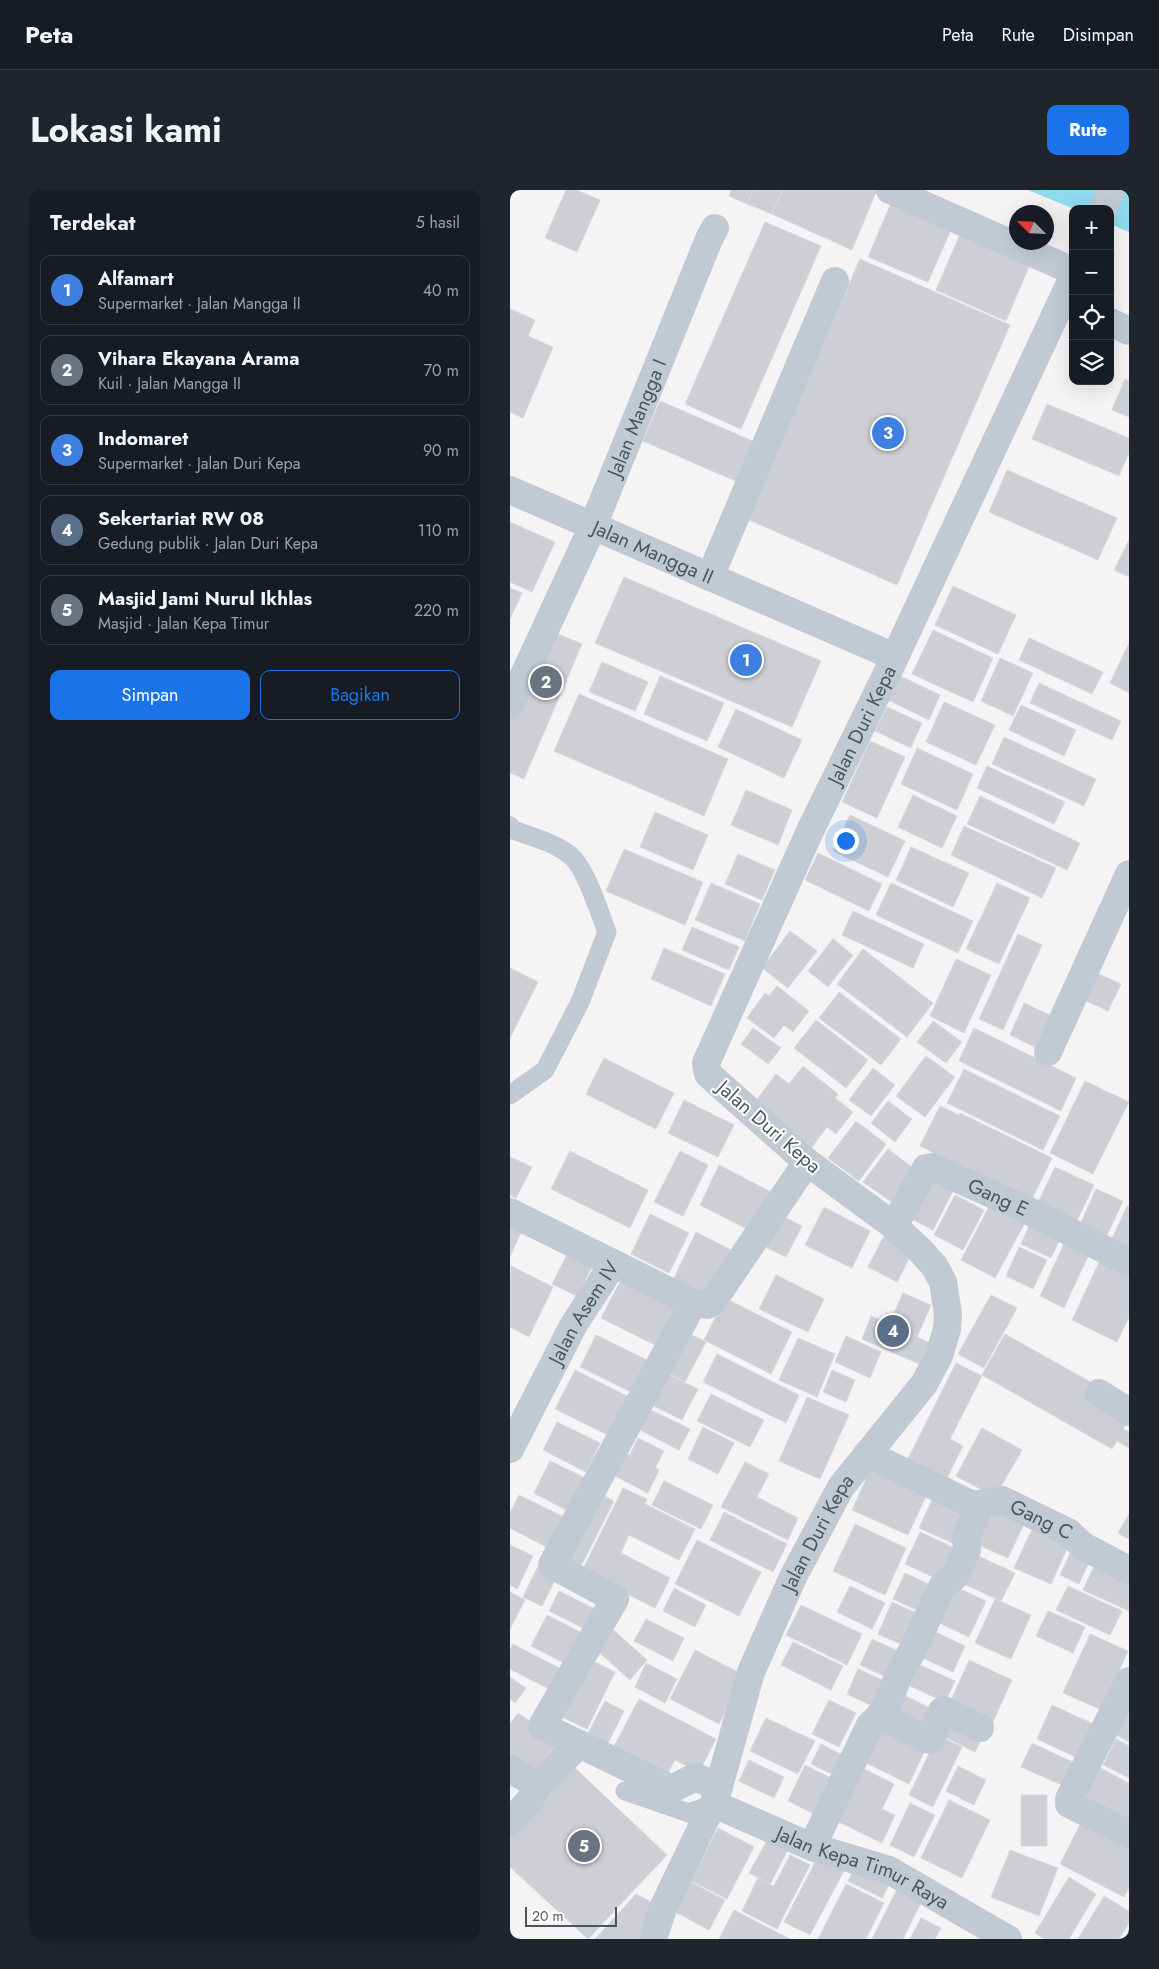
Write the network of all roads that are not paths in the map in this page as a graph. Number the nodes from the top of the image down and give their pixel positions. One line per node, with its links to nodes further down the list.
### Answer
1 (890, 190): 5 (street)
2 (1112, 190): 3 (street)
3 (1105, 205)
4 (715, 228): 11 (street, Jalan Mangga I)
5 (1069, 270)
6 (835, 282): 12 (street)
7 (1069, 295): 13 (street, Jalan Duri Kepa)
8 (1114, 324): 9 (street)
9 (1129, 331)
10 (510, 490): 11 (street)
11 (593, 526): 12 (street, Jalan Mangga II); 14 (street, Jalan Mangga II)
12 (710, 577): 13 (street, Jalan Mangga II)
13 (895, 657): 19 (street, Jalan Duri Kepa)
14 (510, 705)
15 (511, 831): 18 (lane)
16 (1129, 874): 17 (street)
17 (1048, 1052)
18 (510, 1095)
19 (807, 1162): 21 (street, Jalan Duri Kepa); 24 (street)
20 (510, 1212): 23 (street)
21 (894, 1226): 22 (street, Gang E); 28 (street, Jalan Duri Kepa)
22 (1129, 1262)
23 (613, 1264): 24 (street, Jalan Asem IV); 27 (street, Jalan Asem IV)
24 (693, 1303): 34 (street)
25 (1099, 1393): 26 (street)
26 (1129, 1412)
27 (510, 1450)
28 (867, 1454): 29 (street, Gang C); 38 (street, Jalan Duri Kepa)
29 (980, 1504): 30 (street, Gang C); 32 (street)
30 (1129, 1570)
31 (1129, 1681): 40 (street)
32 (879, 1716): 33 (street); 41 (street)
33 (980, 1728)
34 (579, 1744): 36 (street); 38 (street, Jalan Kepa Timur Raya)
35 (510, 1769): 36 (street)
36 (535, 1790): 39 (street)
37 (625, 1791): 38 (lane)
38 (717, 1795): 41 (street, Jalan Kepa Timur Raya); 42 (street, Jalan Duri Kepa)
39 (510, 1822)
40 (1129, 1834)
41 (812, 1847): 43 (street, Jalan Kepa Timur Raya)
42 (653, 1939)
43 (1008, 1939)

